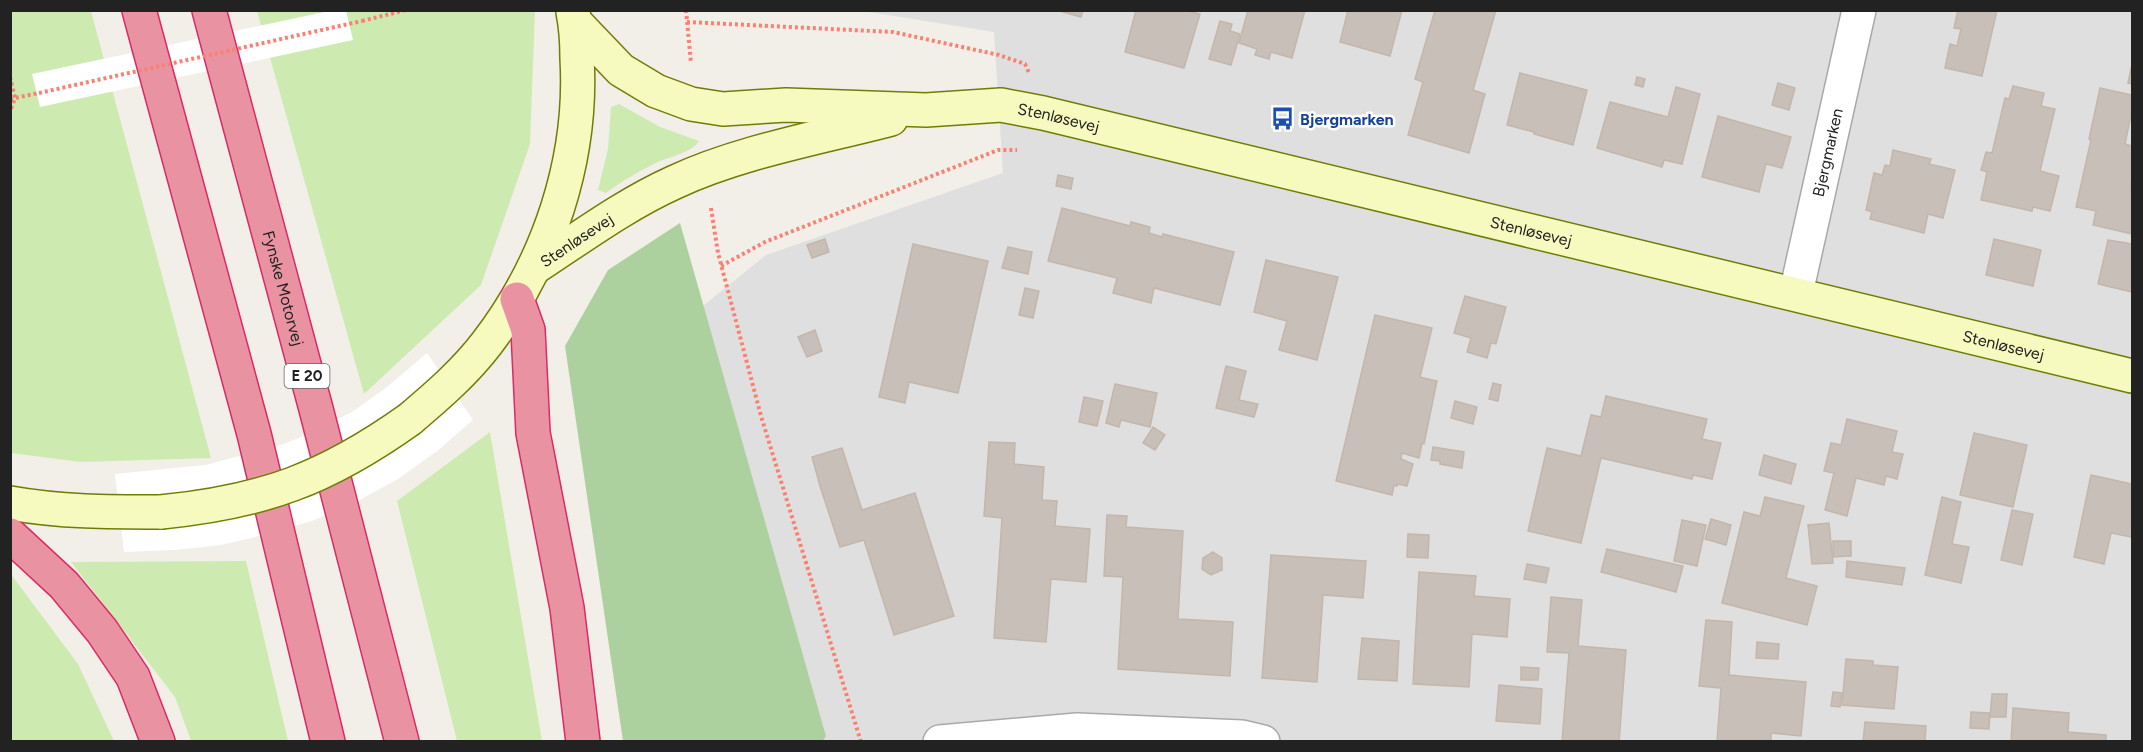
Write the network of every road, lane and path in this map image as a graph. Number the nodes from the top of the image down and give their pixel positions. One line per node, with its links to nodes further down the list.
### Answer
1 (139, 10): 24 (highway)
2 (210, 10): 25 (highway, Fynske Motorvej / E 20)
3 (406, 10): 10 (path, bridge)
4 (686, 10): 7 (path)
5 (1859, 10): 18 (street, Bjergmarken)
6 (574, 17): 11 (street, Stenløsevej); 17 (street)
7 (687, 22): 8 (path); 13 (path)
8 (691, 66)
9 (10, 77): 10 (path)
10 (13, 98): 12 (path)
11 (927, 110): 13 (street, Stenløsevej); 17 (street, Stenløsevej)
12 (10, 112)
13 (1043, 113): 18 (street, Stenløsevej)
14 (1026, 150): 16 (path)
15 (711, 206): 16 (path)
16 (721, 266): 27 (path)
17 (534, 268): 19 (street)
18 (1796, 293): 20 (street, Stenløsevej)
19 (518, 299): 21 (street, bridge); 26 (highway)
20 (2133, 376)
21 (10, 503)
22 (10, 535): 23 (highway)
23 (158, 741)
24 (328, 741)
25 (402, 741)
26 (583, 741)
27 (861, 741)
28 (940, 741): 29 (street)
29 (1263, 741)

